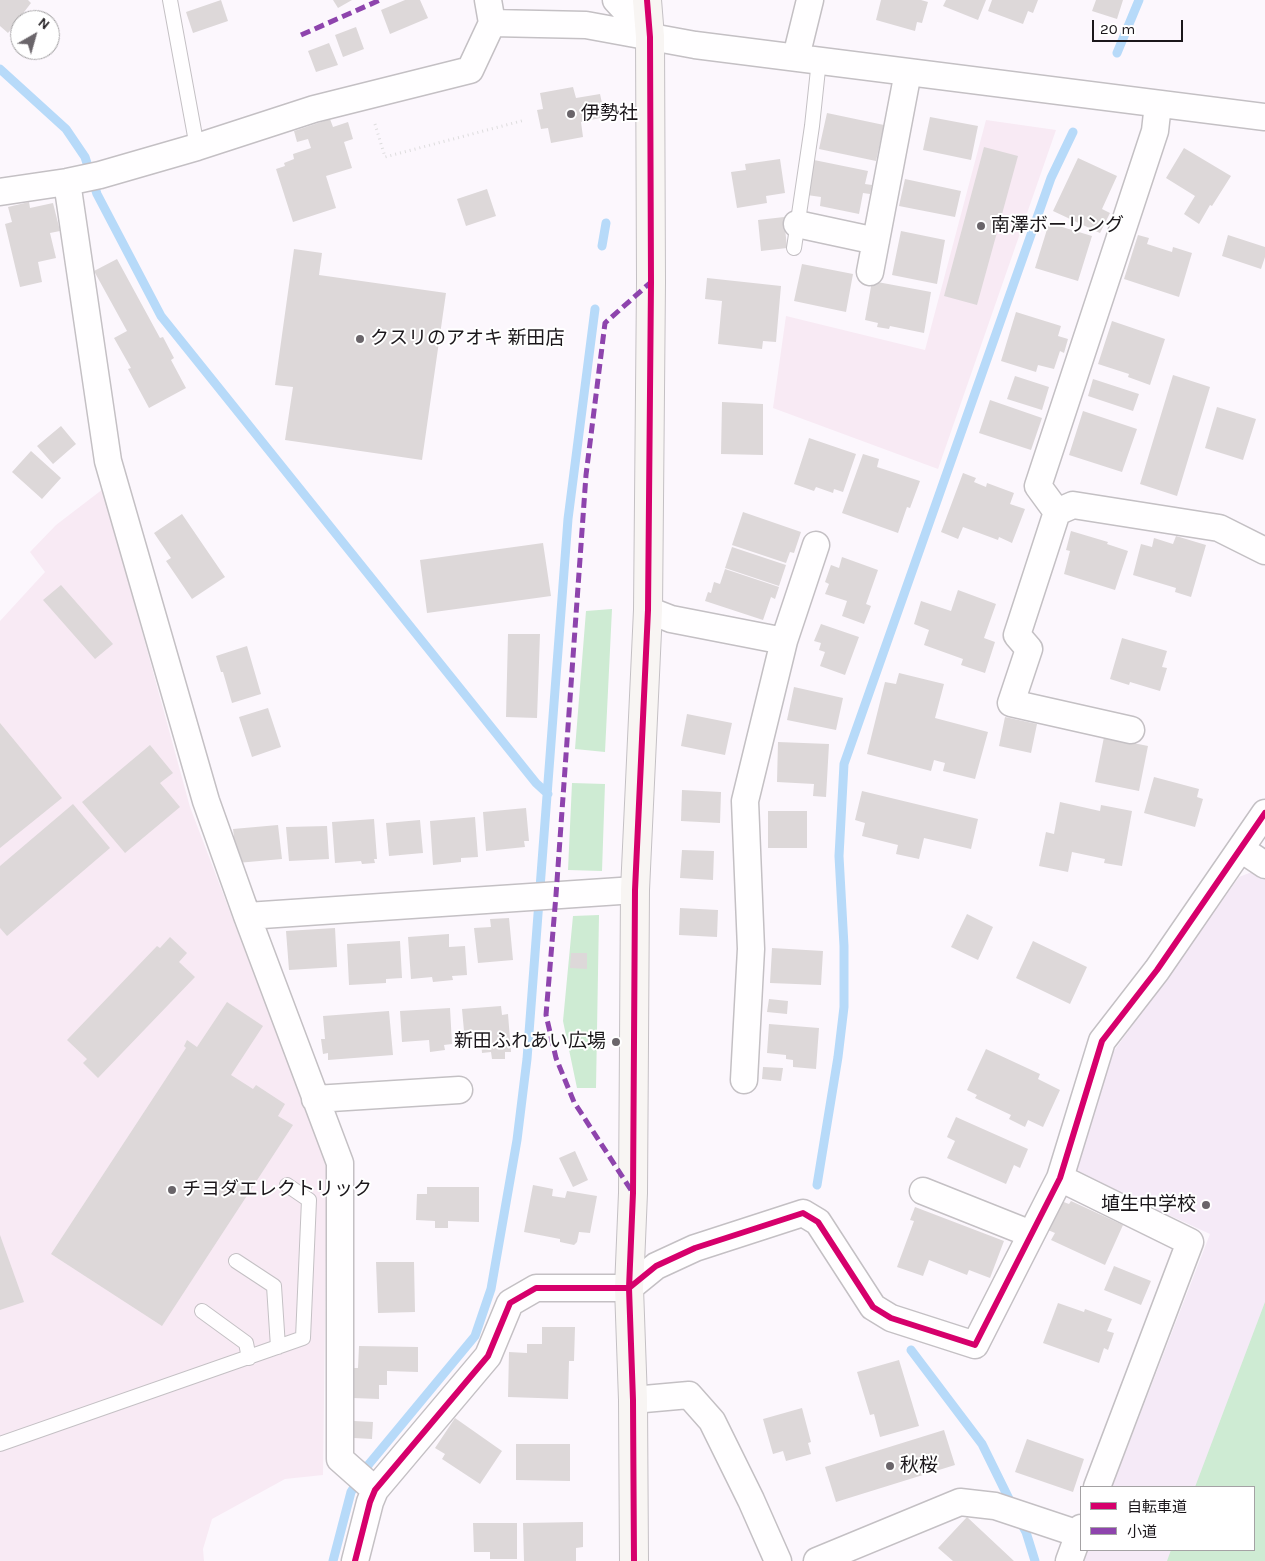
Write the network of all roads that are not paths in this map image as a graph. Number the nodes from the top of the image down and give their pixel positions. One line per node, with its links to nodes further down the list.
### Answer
1 (170, 0): 11 (lane)
2 (616, 0): 6 (street)
3 (647, 0): 6 (street)
4 (810, 0): 7 (street)
5 (490, 12): 6 (street); 11 (street)
6 (650, 37): 7 (street); 20 (street)
7 (807, 58): 8 (street); 14 (lane)
8 (908, 72): 9 (street); 15 (street)
9 (1158, 104): 10 (street); 17 (street)
10 (1265, 117)
11 (197, 147): 12 (street)
12 (83, 178): 13 (street); 27 (street)
13 (0, 192)
14 (795, 236): 15 (street)
15 (876, 241): 16 (street)
16 (870, 272)
17 (1057, 512): 19 (street); 22 (street)
18 (816, 544): 21 (street)
19 (1265, 551)
20 (648, 610): 21 (street); 26 (street)
21 (784, 642): 28 (street)
22 (1132, 730)
23 (1265, 813): 24 (street)
24 (1241, 849): 25 (street); 31 (street)
25 (1265, 865)
26 (635, 890): 27 (street); 36 (street)
27 (247, 916): 30 (street)
28 (744, 1080)
29 (459, 1090): 30 (street)
30 (315, 1099): 42 (street)
31 (1060, 1178): 34 (street); 43 (street)
32 (287, 1184): 38 (lane)
33 (924, 1191): 34 (street)
34 (1031, 1234): 36 (street)
35 (236, 1262): 38 (lane)
36 (630, 1288): 40 (street); 42 (street)
37 (202, 1311): 39 (lane)
38 (278, 1347): 39 (lane)
39 (248, 1358): 41 (lane)
40 (633, 1400): 46 (street); 47 (street)
41 (0, 1444)
42 (364, 1481): 45 (street)
43 (1097, 1486)
44 (1080, 1531): 48 (street); 49 (street)
45 (355, 1561)
46 (634, 1561)
47 (778, 1561)
48 (817, 1561)
49 (1069, 1561)

